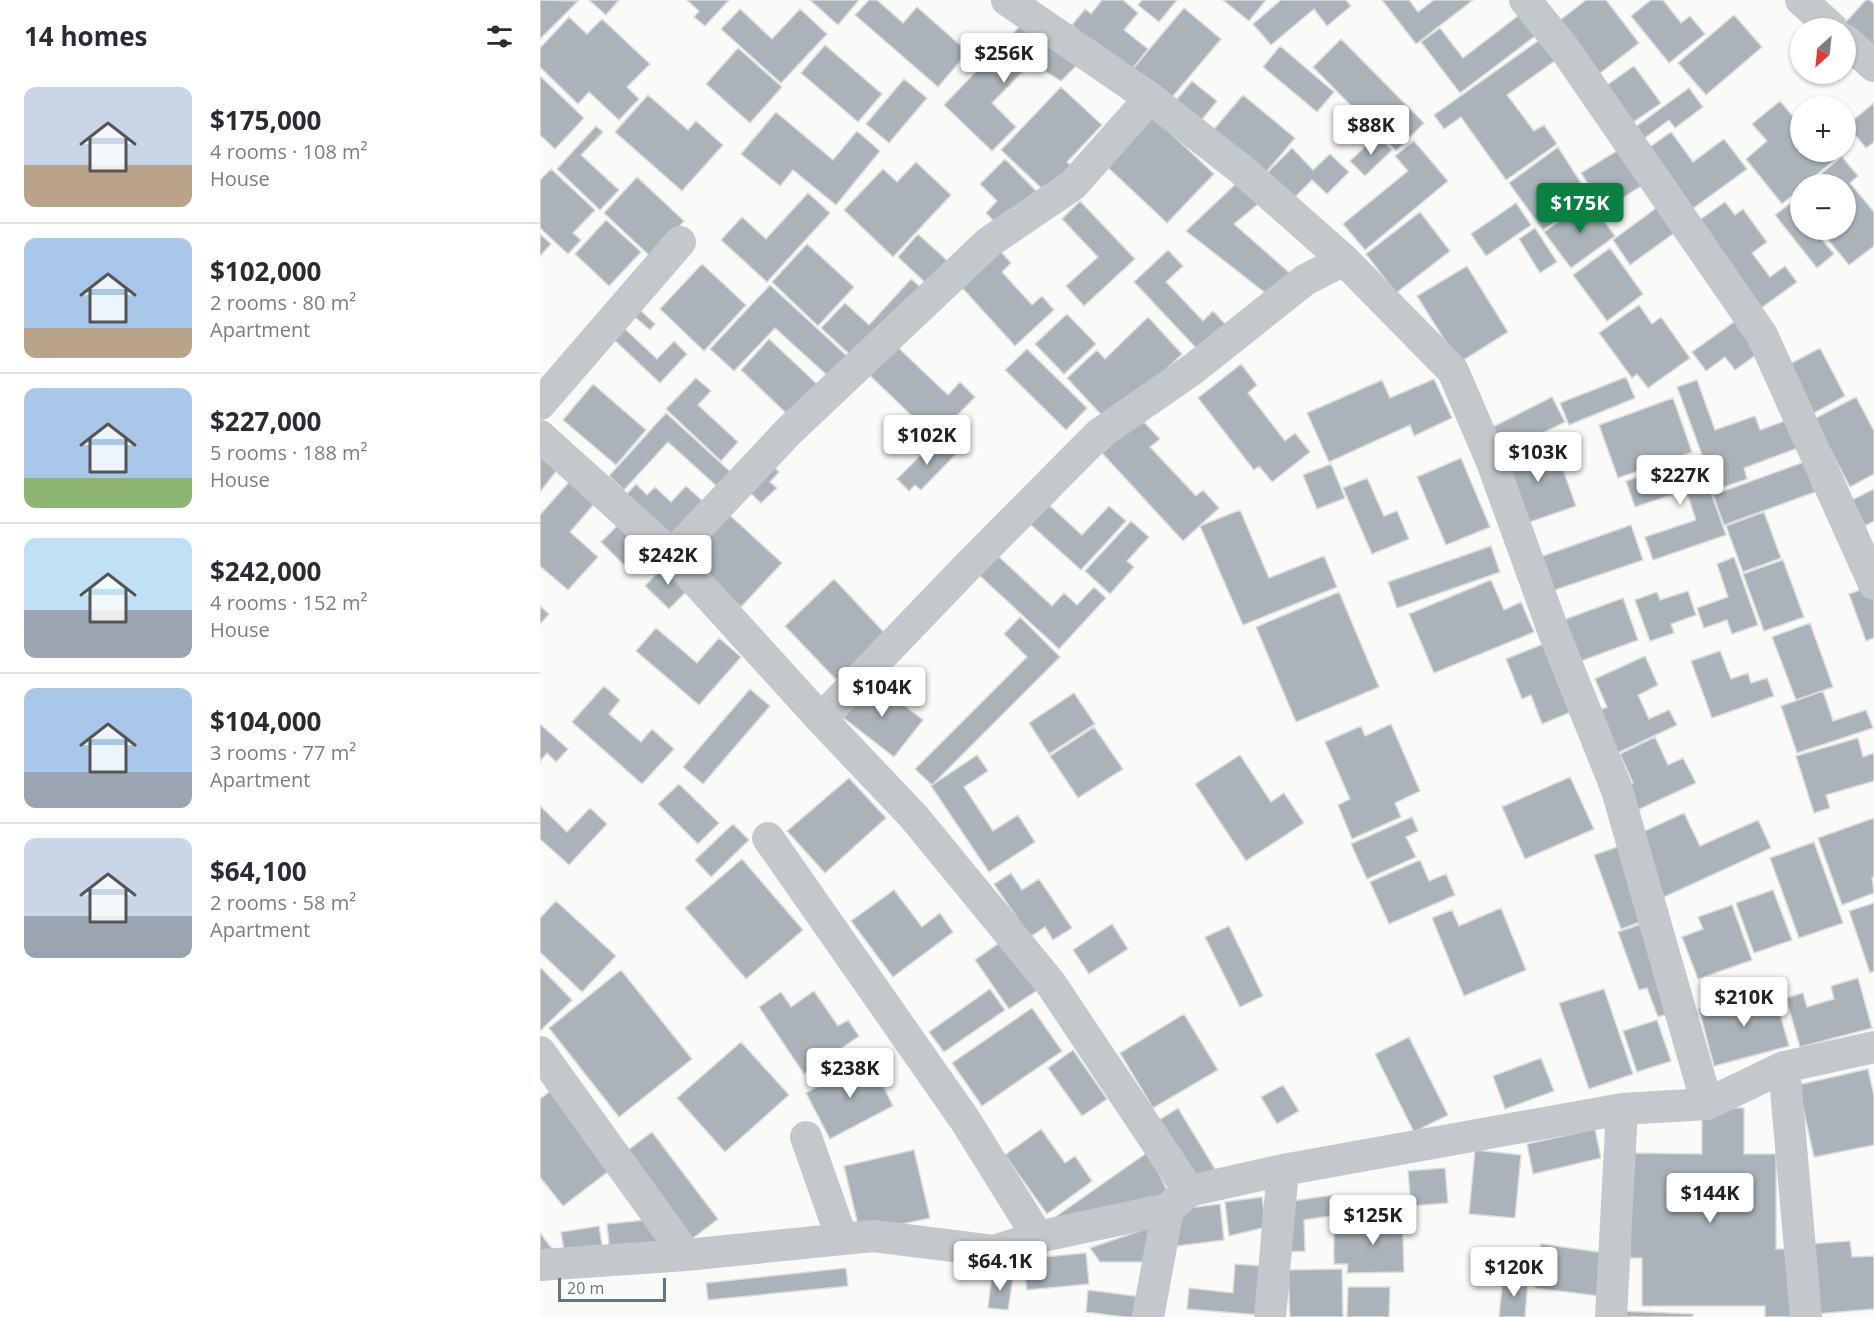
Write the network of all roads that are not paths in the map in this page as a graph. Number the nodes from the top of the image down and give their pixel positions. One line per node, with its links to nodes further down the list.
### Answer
1 (1007, 0): 7 (street)
2 (1525, 0): 13 (street)
3 (1801, 0): 4 (street)
4 (1821, 18)
5 (1856, 50): 6 (street)
6 (1874, 66)
7 (1150, 98): 9 (street); 12 (street)
8 (680, 242): 10 (street)
9 (1344, 260): 14 (street); 19 (street)
10 (540, 404)
11 (540, 436): 12 (street)
12 (672, 555): 14 (street)
13 (1874, 584)
14 (821, 719): 23 (street)
15 (768, 838): 24 (street)
16 (1874, 1047): 18 (street)
17 (540, 1052): 26 (street)
18 (1784, 1067): 19 (street); 31 (street)
19 (1707, 1104): 20 (street)
20 (1622, 1109): 22 (street); 30 (street)
21 (806, 1137): 25 (street)
22 (1283, 1170): 23 (street); 29 (street)
23 (1179, 1200): 24 (street); 28 (street)
24 (1038, 1237): 25 (street)
25 (842, 1239): 26 (street)
26 (686, 1255): 27 (street)
27 (540, 1265)
28 (1148, 1317)
29 (1270, 1317)
30 (1611, 1317)
31 (1806, 1317)

